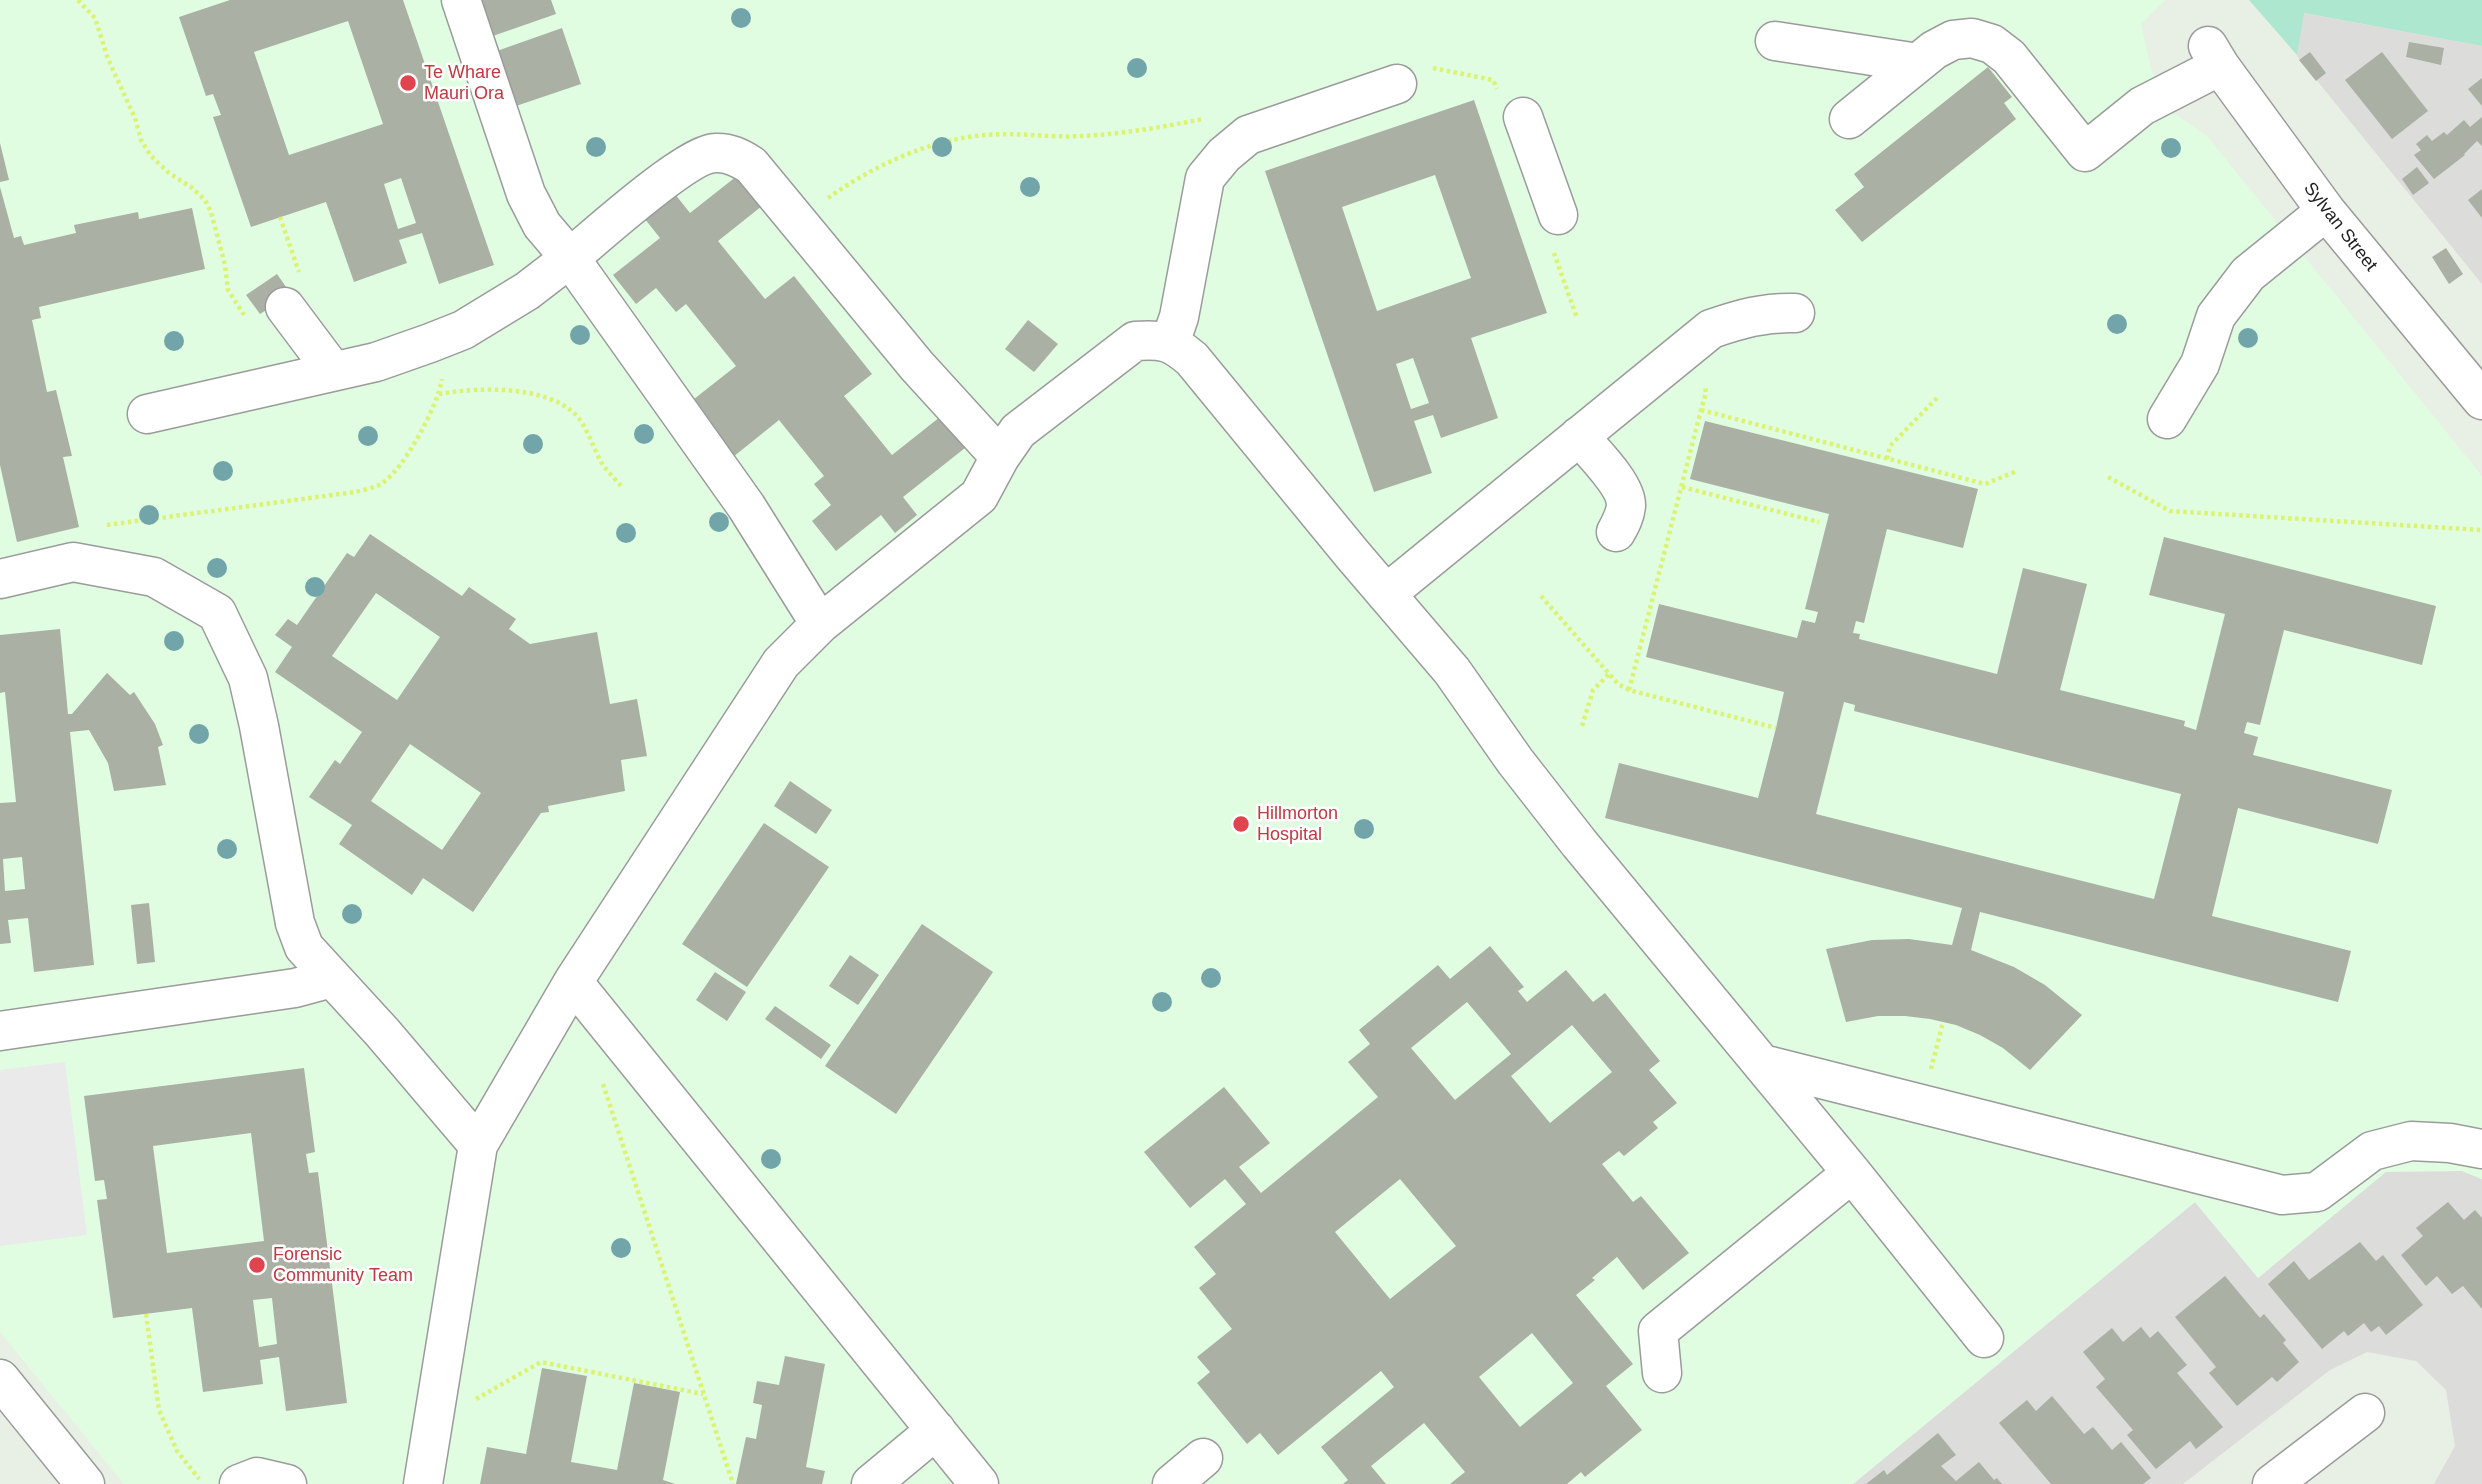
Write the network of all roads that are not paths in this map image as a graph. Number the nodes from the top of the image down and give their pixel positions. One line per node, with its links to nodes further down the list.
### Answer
1 (461, 0): 9 (street)
2 (1775, 41): 3 (street)
3 (1918, 63): 6 (street); 7 (street, Sylvan Street)
4 (1397, 84): 12 (street)
5 (1523, 117): 8 (street)
6 (1849, 119)
7 (2326, 211): 14 (street, Sylvan Street); 16 (street)
8 (1558, 215)
9 (570, 258): 13 (street); 18 (street); 22 (street)
10 (285, 307): 13 (street)
11 (1795, 313): 17 (street)
12 (1170, 343): 18 (street); 21 (street)
13 (333, 371): 15 (street)
14 (2482, 400)
15 (147, 414)
16 (2167, 419)
17 (1579, 436): 19 (street); 21 (street)
18 (1000, 457): 22 (street)
19 (1616, 532)
20 (0, 579): 23 (street)
21 (1386, 594): 26 (street)
22 (820, 624): 24 (street)
23 (332, 978): 25 (street); 27 (street)
24 (572, 982): 27 (street); 34 (street)
25 (0, 1031)
26 (1762, 1064): 28 (street); 29 (street)
27 (478, 1145): 39 (street)
28 (2482, 1149)
29 (1852, 1173): 30 (street); 31 (street)
30 (1984, 1338)
31 (1662, 1373)
32 (0, 1379): 36 (street)
33 (2365, 1413): 43 (street)
34 (936, 1430): 40 (street); 41 (street)
35 (1203, 1458): 42 (street)
36 (85, 1484)
37 (239, 1484): 38 (street)
38 (287, 1484)
39 (423, 1484)
40 (871, 1484)
41 (979, 1484)
42 (1172, 1484)
43 (2272, 1484)

